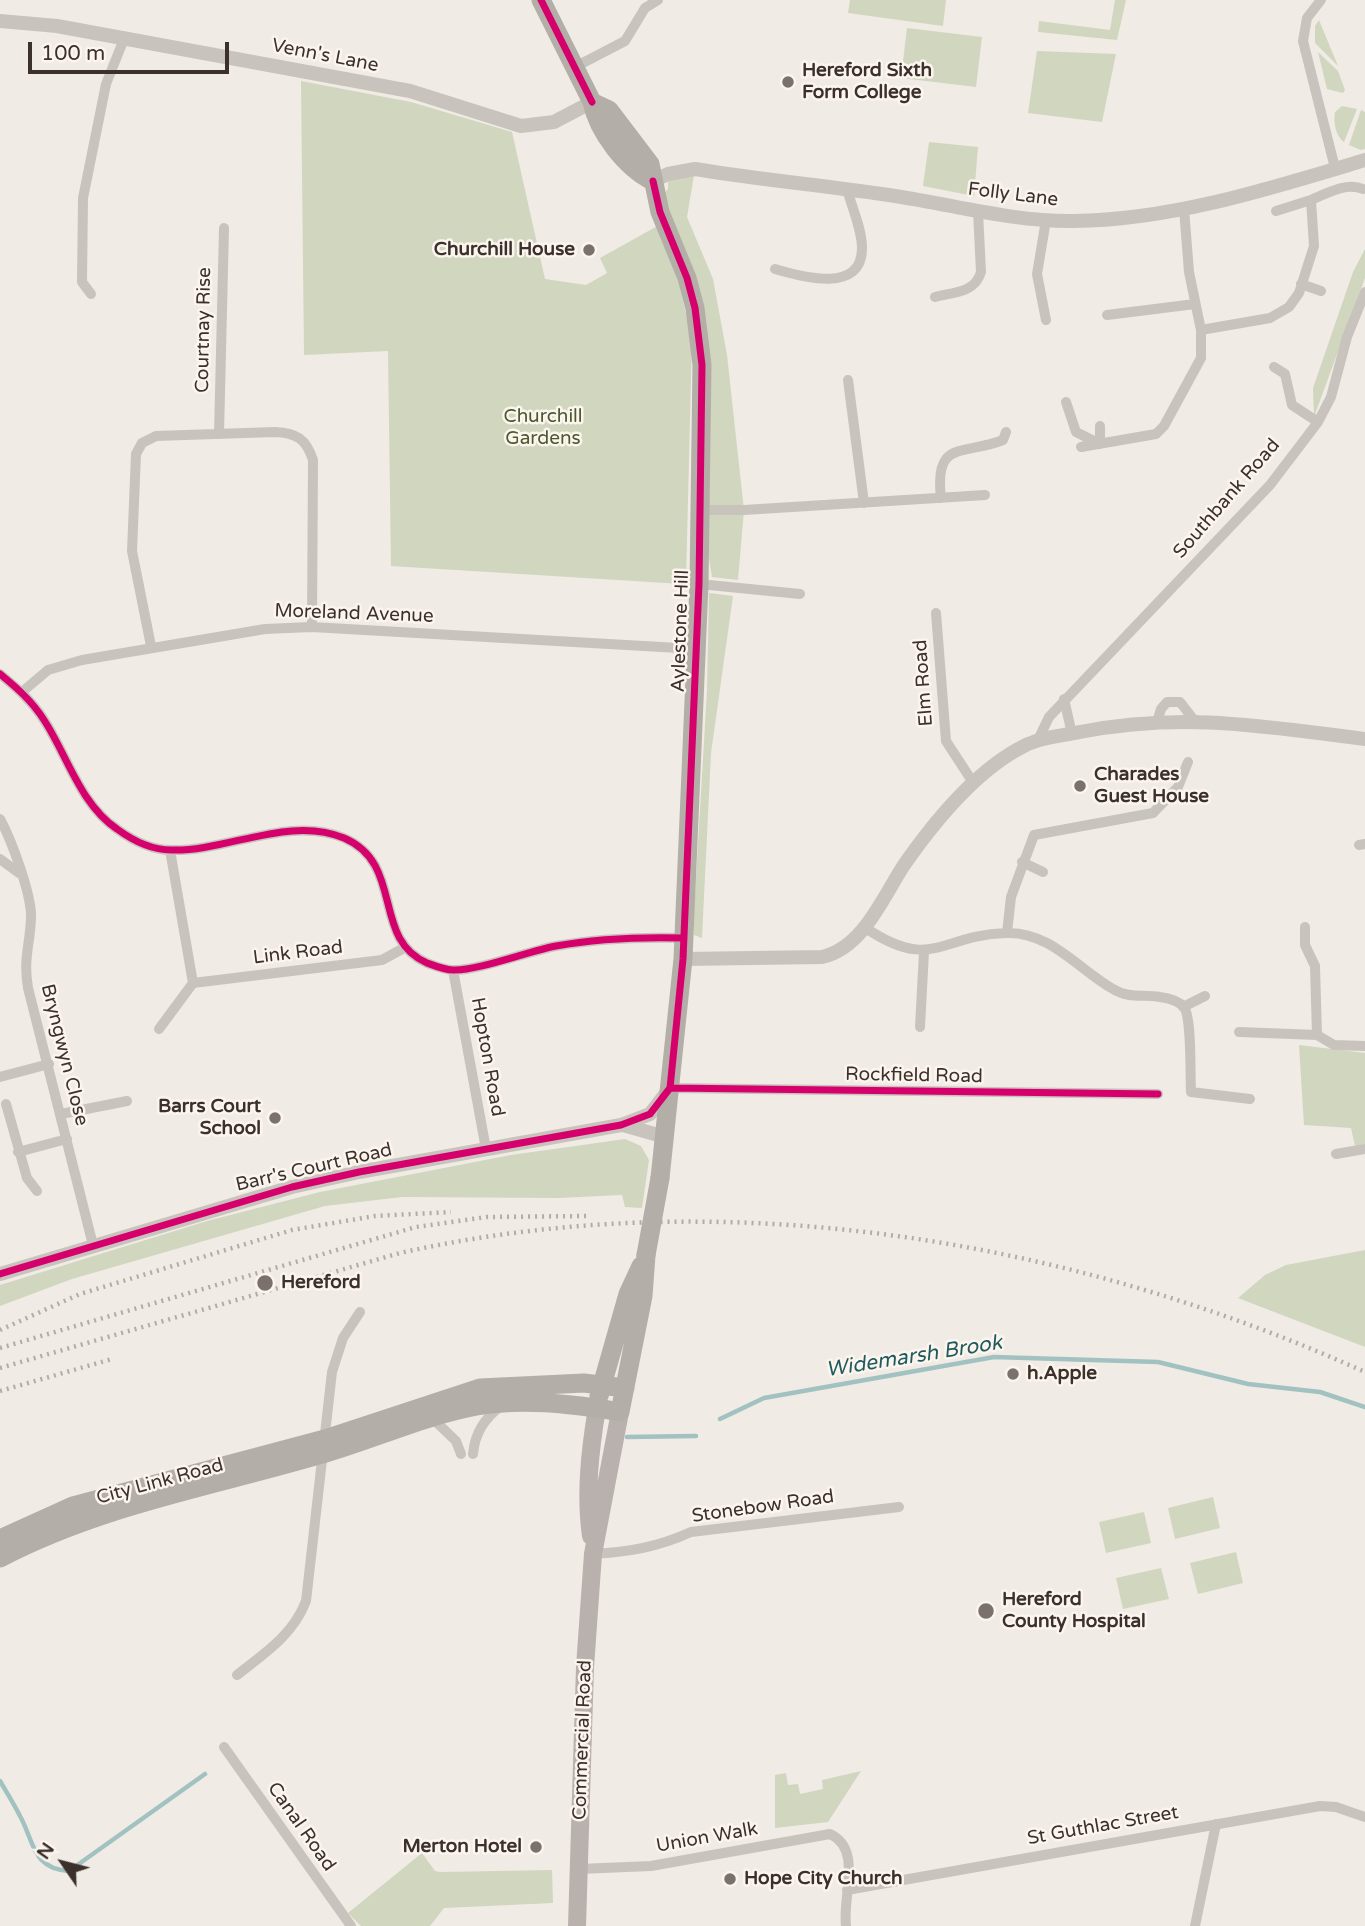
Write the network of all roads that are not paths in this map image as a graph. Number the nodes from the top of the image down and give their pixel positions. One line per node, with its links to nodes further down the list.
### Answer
1 (541, 0): 6 (highway)
2 (658, 0): 6 (street)
3 (1321, 0): 9 (street)
4 (0, 21): 5 (street, Venn's Lane)
5 (124, 39): 7 (street, Venn's Lane); 23 (street)
6 (575, 67): 7 (highway)
7 (592, 102): 10 (highway)
8 (1365, 160): 9 (street, Folly Lane)
9 (1335, 168): 14 (street, Folly Lane)
10 (653, 181): 11 (street, Folly Lane); 41 (highway, Aylestone Hill)
11 (847, 189): 16 (street, Folly Lane); 19 (street)
12 (1363, 189): 13 (street)
13 (1311, 200): 15 (street); 20 (street)
14 (1184, 209): 17 (street, Folly Lane); 25 (street)
15 (1276, 211)
16 (978, 212): 17 (street, Folly Lane); 24 (street)
17 (1046, 220): 27 (street)
18 (223, 228): 35 (street, Courtnay Rise)
19 (775, 269)
20 (1301, 284): 21 (street); 28 (street)
21 (1321, 292)
22 (1365, 292): 32 (street, Southbank Road)
23 (91, 294)
24 (935, 297)
25 (1195, 304): 26 (street); 28 (street)
26 (1107, 315)
27 (1046, 320)
28 (1201, 330): 36 (street)
29 (1274, 367): 32 (street)
30 (848, 380): 40 (street)
31 (1066, 402): 36 (street)
32 (1318, 422): 50 (street, Southbank Road)
33 (1100, 426): 36 (street)
34 (1006, 432): 39 (street)
35 (219, 434): 45 (street); 46 (street)
36 (1100, 444): 37 (street)
37 (1081, 447)
38 (985, 495): 39 (street)
39 (941, 498): 40 (street)
40 (864, 503): 41 (street)
41 (701, 510): 42 (highway, Aylestone Hill)
42 (699, 584): 43 (street); 47 (highway, Aylestone Hill)
43 (800, 594)
44 (936, 613): 55 (street, Elm Road)
45 (312, 627): 46 (street, Moreland Avenue); 47 (street, Moreland Avenue)
46 (151, 646): 49 (street, Moreland Avenue)
47 (696, 649): 65 (highway, Aylestone Hill)
48 (0, 674): 49 (street)
49 (22, 692): 57 (street)
50 (1064, 699): 51 (street); 53 (street, Southbank Road)
51 (1072, 734): 52 (street); 53 (street)
52 (1365, 739)
53 (1038, 740): 55 (street)
54 (1188, 762): 59 (street)
55 (974, 784): 62 (street)
56 (0, 819): 60 (street, Bryngwyn Close)
57 (170, 850): 66 (street); 70 (street)
58 (0, 859): 60 (street)
59 (1022, 862): 61 (street); 64 (street)
60 (19, 873): 78 (street, Bryngwyn Close)
61 (1043, 873)
62 (864, 927): 67 (street); 68 (street)
63 (1305, 927): 76 (street)
64 (1007, 933): 67 (street); 72 (street)
65 (684, 938): 68 (highway, Aylestone Hill); 69 (street)
66 (404, 948): 69 (street); 70 (street, Link Road)
67 (924, 952): 73 (street)
68 (683, 959): 80 (highway, Aylestone Hill)
69 (453, 970): 89 (street, Hopton Road)
70 (193, 983): 74 (street)
71 (1205, 996): 72 (street)
72 (1185, 1010): 82 (street)
73 (919, 1027)
74 (159, 1029)
75 (1239, 1032): 76 (street)
76 (1317, 1035): 77 (street)
77 (1365, 1046)
78 (49, 1064): 79 (street); 85 (street, Bryngwyn Close)
79 (0, 1077)
80 (670, 1088): 81 (street, Rockfield Road); 86 (street, Barr's Court Road); 87 (highway, Commercial Road)
81 (1158, 1094)
82 (1250, 1099)
83 (127, 1101): 85 (street)
84 (6, 1104): 91 (street)
85 (61, 1114): 88 (street, Bryngwyn Close)
86 (621, 1125): 87 (street, Barr's Court Road); 89 (street, Barr's Court Road)
87 (665, 1137): 95 (highway, Commercial Road, bridge)
88 (67, 1139): 91 (street); 94 (street, Bryngwyn Close)
89 (486, 1149): 94 (street, Barr's Court Road)
90 (1365, 1149): 92 (street)
91 (18, 1152): 93 (street)
92 (1336, 1154)
93 (37, 1191)
94 (93, 1245): 96 (street, Barr's Court Road)
95 (646, 1255): 98 (highway, Commercial Road); 99 (highway, Commercial Road)
96 (0, 1274)
97 (360, 1312): 104 (street)
98 (601, 1384): 99 (highway); 101 (highway, Commercial Road); 104 (highway)
99 (625, 1388): 102 (highway, Commercial Road)
100 (502, 1405): 101 (highway); 103 (highway); 103 (street)
101 (597, 1408): 102 (highway); 107 (main road, Commercial Road)
102 (620, 1412): 107 (main road, Commercial Road)
103 (432, 1418): 104 (highway)
104 (323, 1447): 106 (highway, City Link Road); 108 (highway, City Link Road); 109 (street)
105 (899, 1507): 107 (street, Stonebow Road)
106 (0, 1539)
107 (593, 1554): 113 (main road, Commercial Road)
108 (0, 1558)
109 (237, 1675)
110 (224, 1747): 115 (street, Canal Road)
111 (1365, 1817): 112 (street, St Guthlac Street)
112 (1216, 1824): 114 (street, St Guthlac Street); 118 (street)
113 (579, 1870): 114 (street, Union Walk); 116 (main road, Commercial Road)
114 (847, 1890): 117 (street)
115 (351, 1926)
116 (578, 1926)
117 (846, 1926)
118 (1195, 1926)

